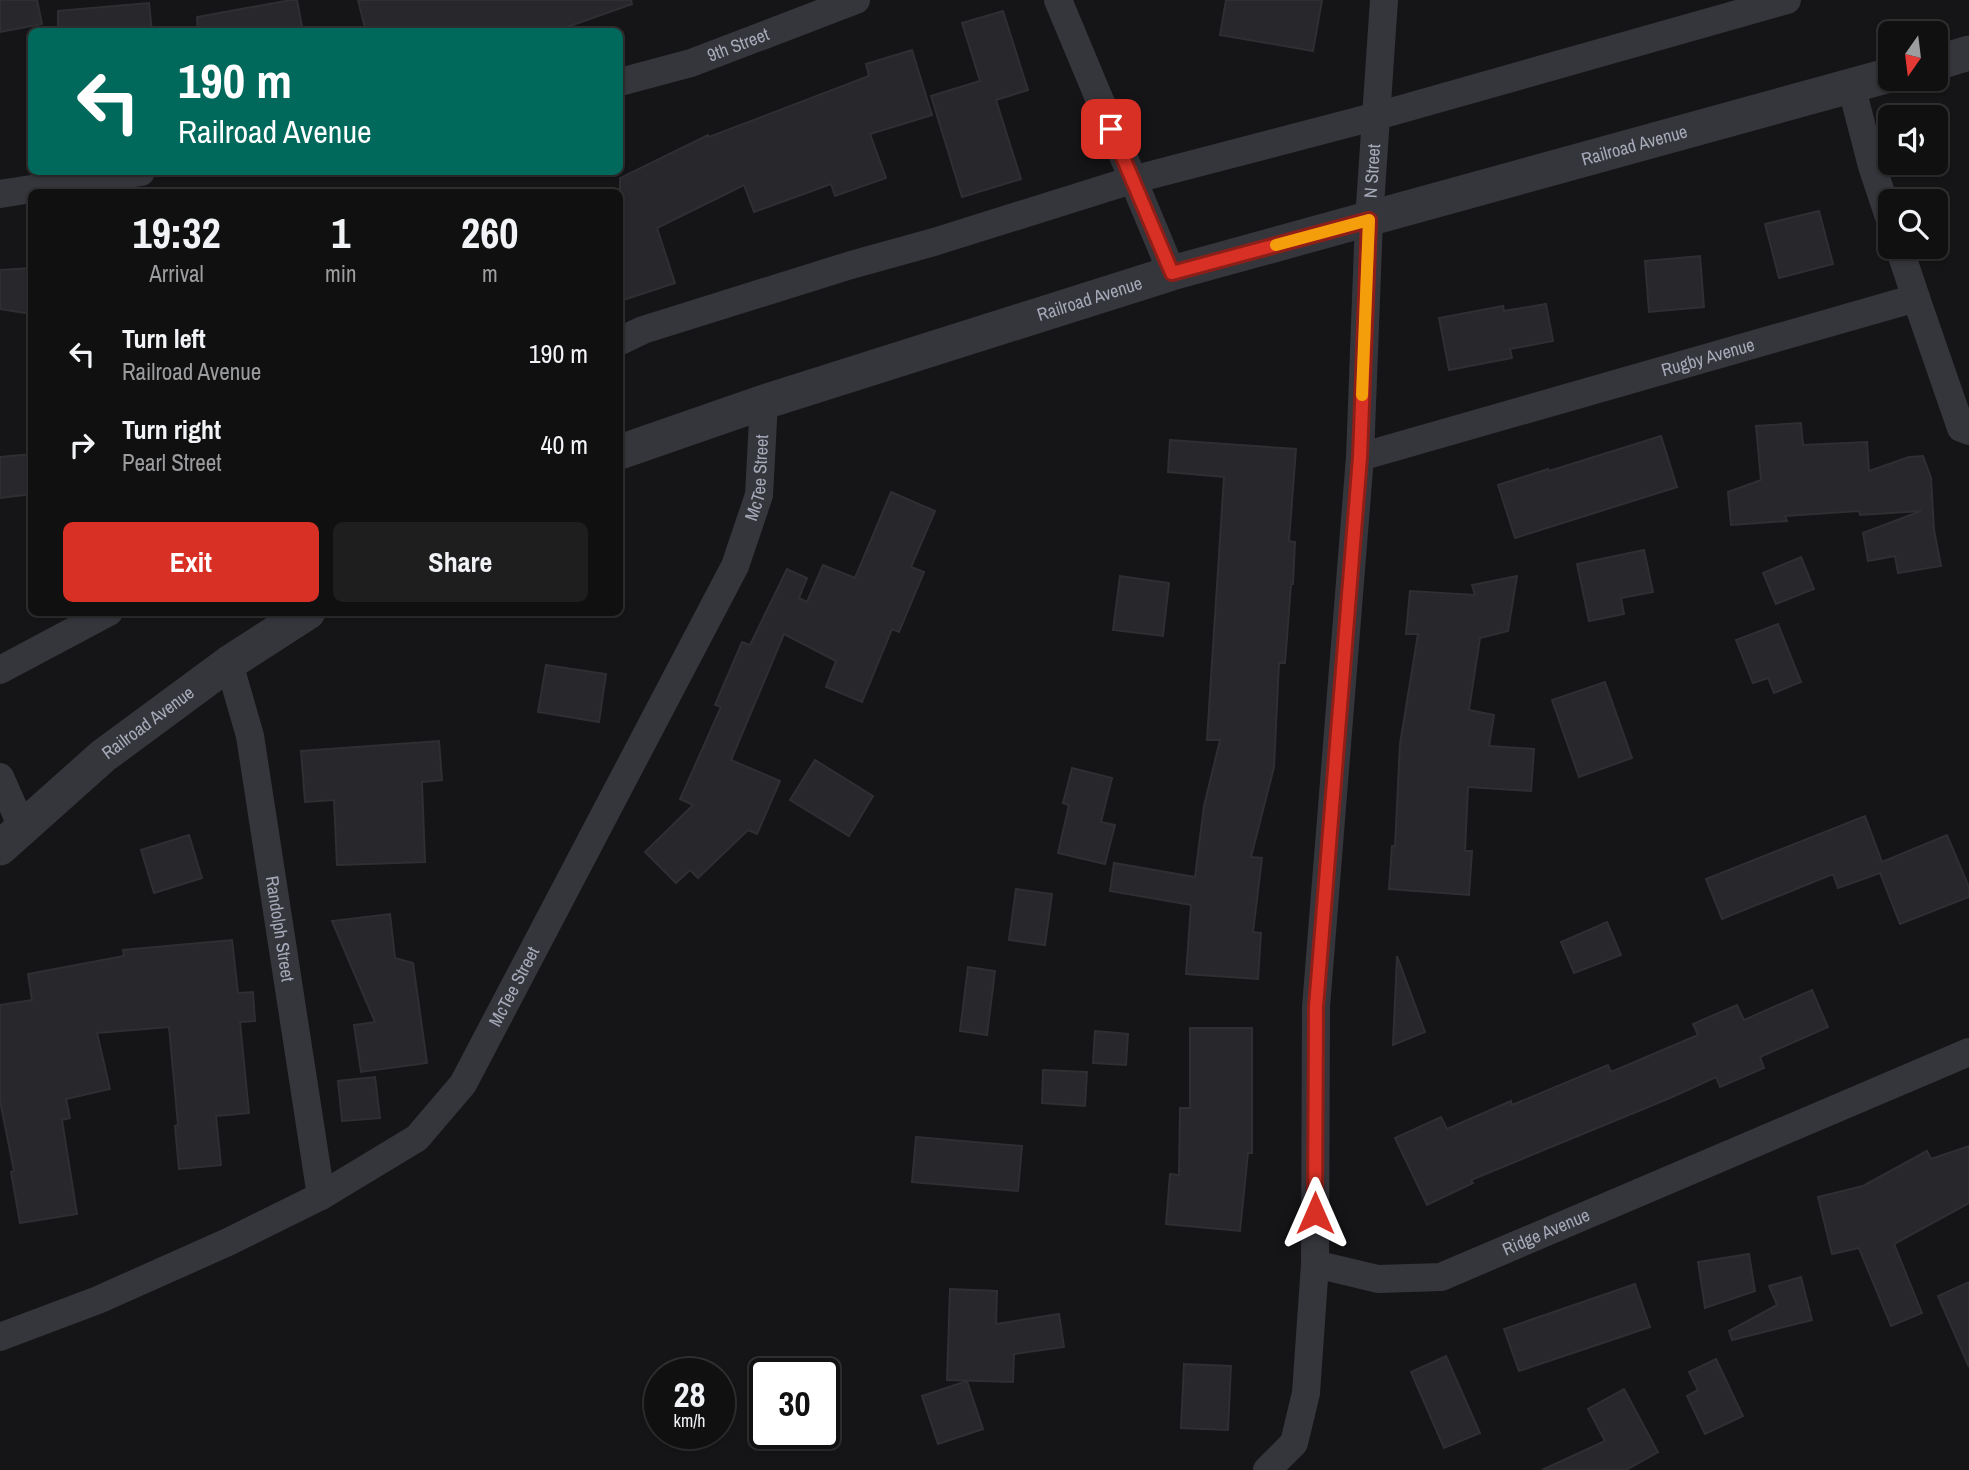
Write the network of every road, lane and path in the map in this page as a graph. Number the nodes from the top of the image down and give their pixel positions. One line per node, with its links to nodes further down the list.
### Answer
1 (856, 0): 8 (street, 9th Street)
2 (1058, 0): 12 (street)
3 (1384, 0): 10 (street, N Street)
4 (1787, 0): 10 (street)
5 (1969, 53): 6 (street)
6 (1948, 59)
7 (1878, 78): 9 (street, Railroad Avenue)
8 (623, 81)
9 (1851, 85): 14 (street); 17 (street, Railroad Avenue)
10 (1377, 116): 12 (street); 17 (street, N Street)
11 (122, 175): 13 (street)
12 (1132, 180): 19 (street); 21 (street)
13 (32, 189)
14 (1880, 189)
15 (28, 190): 16 (street)
16 (0, 194)
17 (1369, 220): 19 (street, Railroad Avenue); 25 (street, N Street)
18 (1903, 259): 20 (street)
19 (1172, 273): 22 (street, Railroad Avenue)
20 (1916, 298): 23 (street); 25 (street, Rugby Avenue)
21 (623, 340)
22 (764, 402): 24 (street, Railroad Avenue); 33 (street, McTee Street)
23 (1969, 431)
24 (623, 451)
25 (1360, 457): 34 (street, N Street)
26 (101, 616): 29 (street)
27 (303, 616): 28 (street, Railroad Avenue)
28 (229, 663): 31 (street, Railroad Avenue); 33 (street, Randolph Street)
29 (0, 670)
30 (0, 777): 31 (street)
31 (11, 838)
32 (1969, 1052): 34 (street, Ridge Avenue)
33 (321, 1196): 35 (street, McTee Street)
34 (1315, 1264): 36 (street)
35 (0, 1337)
36 (1267, 1470)

